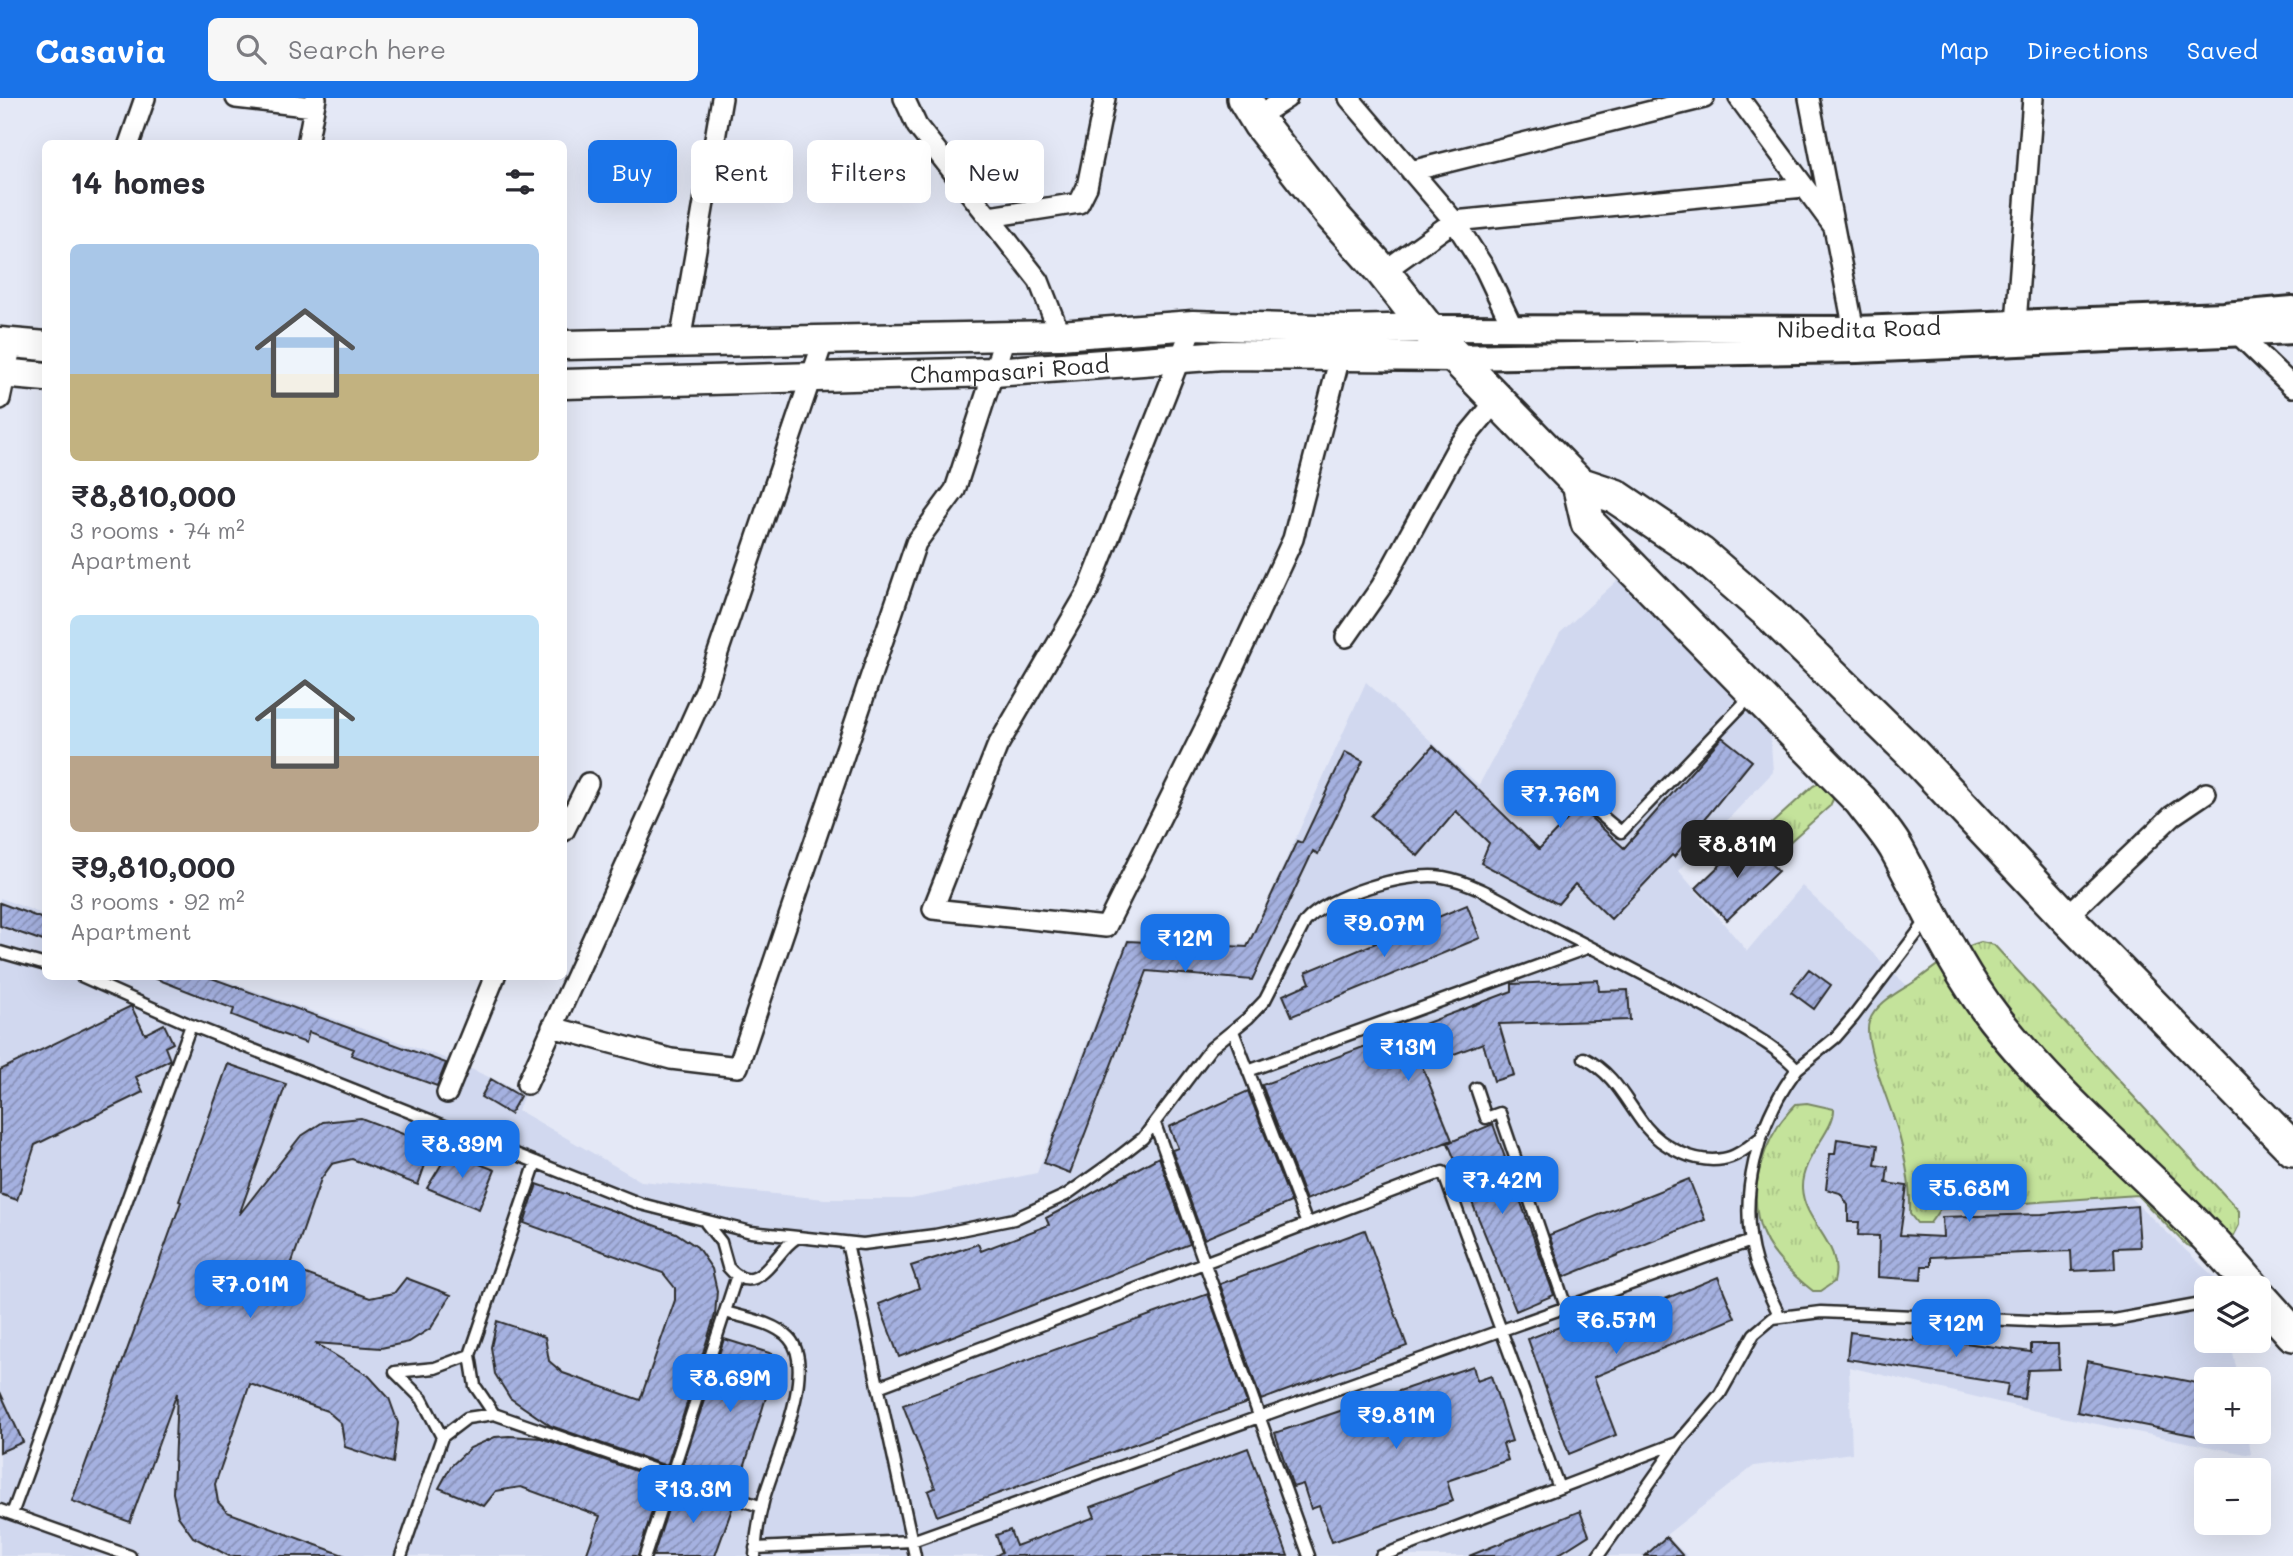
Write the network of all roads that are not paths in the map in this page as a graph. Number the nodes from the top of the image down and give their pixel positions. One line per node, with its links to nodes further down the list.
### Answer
1 (145, 98): 14 (street)
2 (236, 98): 12 (street)
3 (722, 98): 34 (street)
4 (904, 98): 18 (street)
5 (1105, 98): 18 (street)
6 (1287, 98): 13 (street)
7 (1349, 98): 16 (street)
8 (1704, 98): 16 (street)
9 (1740, 98): 17 (street)
10 (1809, 98): 20 (street)
11 (2033, 98): 23 (street)
12 (315, 103): 15 (street)
13 (1250, 108): 21 (highway)
14 (130, 140)
15 (308, 140)
16 (1412, 171): 19 (street)
17 (1804, 187): 19 (street); 20 (street)
18 (989, 218): 31 (street)
19 (1454, 221): 21 (street); 25 (street)
20 (1838, 233): 33 (street)
21 (1383, 272): 26 (highway)
22 (2293, 309): 23 (street, Nibedita Road)
23 (2016, 323): 33 (street, Nibedita Road)
24 (1193, 325): 27 (main road, Champasari Road); 31 (main road, Champasari Road); 38 (street)
25 (1512, 327): 26 (street, Nibedita Road); 33 (street, Nibedita Road)
26 (1427, 328): 27 (main road, Champasari Road); 40 (highway)
27 (1348, 330): 39 (street)
28 (2293, 331): 30 (street, Nibedita Road)
29 (1006, 334): 31 (main road, Champasari Road); 32 (main road, Champasari Road); 41 (street)
30 (2238, 334): 33 (street, Nibedita Road); 46 (street)
31 (1060, 335)
32 (824, 339): 34 (main road, Champasari Road); 43 (street)
33 (1856, 340): 40 (street, Nibedita Road)
34 (680, 342): 36 (main road, Champasari Road)
35 (6, 343): 37 (main road); 44 (street)
36 (567, 345)
37 (42, 346)
38 (1181, 357): 39 (main road, Champasari Road); 39 (street); 41 (main road, Champasari Road)
39 (1339, 357): 40 (main road, Champasari Road)
40 (1455, 357): 47 (highway)
41 (994, 372): 43 (main road, Champasari Road); 63 (street)
42 (42, 377): 44 (main road)
43 (811, 377): 45 (main road, Champasari Road); 63 (street)
44 (2, 382)
45 (567, 384)
46 (2293, 387)
47 (1496, 401): 48 (highway); 49 (street)
48 (1578, 484): 50 (highway); 56 (highway)
49 (1346, 638)
50 (1756, 692): 52 (lane); 55 (highway)
51 (588, 783): 54 (street)
52 (1573, 791)
53 (2206, 793): 56 (street)
54 (567, 825)
55 (1929, 917): 66 (lane); 82 (highway)
56 (2066, 917): 73 (highway)
57 (1590, 947): 64 (lane); 66 (lane); 67 (lane)
58 (0, 952): 59 (lane)
59 (42, 964)
60 (90, 980): 62 (lane)
61 (493, 980): 70 (street)
62 (191, 1025): 74 (lane); 100 (lane)
63 (552, 1027): 68 (street)
64 (1233, 1031): 67 (lane); 71 (lane)
65 (1584, 1058): 72 (lane)
66 (1797, 1069): 72 (lane)
67 (1248, 1071): 76 (lane)
68 (527, 1084)
69 (1476, 1088): 84 (lane)
70 (447, 1093)
71 (1154, 1124): 79 (lane); 80 (lane)
72 (1760, 1138): 78 (lane)
73 (2293, 1149)
74 (536, 1162): 75 (lane); 90 (lane)
75 (706, 1223): 77 (lane); 81 (lane)
76 (1307, 1224): 80 (lane); 88 (lane)
77 (796, 1239): 79 (lane); 81 (lane)
78 (1751, 1241): 84 (lane); 87 (lane)
79 (847, 1243): 91 (lane)
80 (1204, 1263): 91 (lane); 93 (lane)
81 (737, 1275): 86 (lane)
82 (2243, 1276)
83 (2194, 1305): 87 (lane)
84 (1566, 1307): 88 (lane)
85 (2271, 1309): 89 (highway)
86 (725, 1312): 96 (lane); 98 (lane)
87 (1780, 1317): 95 (lane)
88 (1501, 1330): 93 (lane); 97 (lane)
89 (2293, 1334)
90 (470, 1355): 92 (lane); 94 (lane)
91 (878, 1387): 101 (lane)
92 (494, 1414): 94 (lane); 96 (lane)
93 (1259, 1416): 101 (lane); 107 (lane)
94 (442, 1437): 104 (lane)
95 (1678, 1443): 97 (lane); 109 (lane)
96 (671, 1475): 98 (lane); 105 (lane)
97 (1559, 1488): 108 (lane)
98 (762, 1507): 102 (lane)
99 (0, 1510): 100 (lane)
100 (12, 1514): 103 (lane)
101 (912, 1541): 102 (lane); 106 (lane)
102 (755, 1552)
103 (130, 1556)
104 (401, 1556)
105 (645, 1556)
106 (915, 1556)
107 (1309, 1556)
108 (1381, 1556)
109 (1598, 1556)

